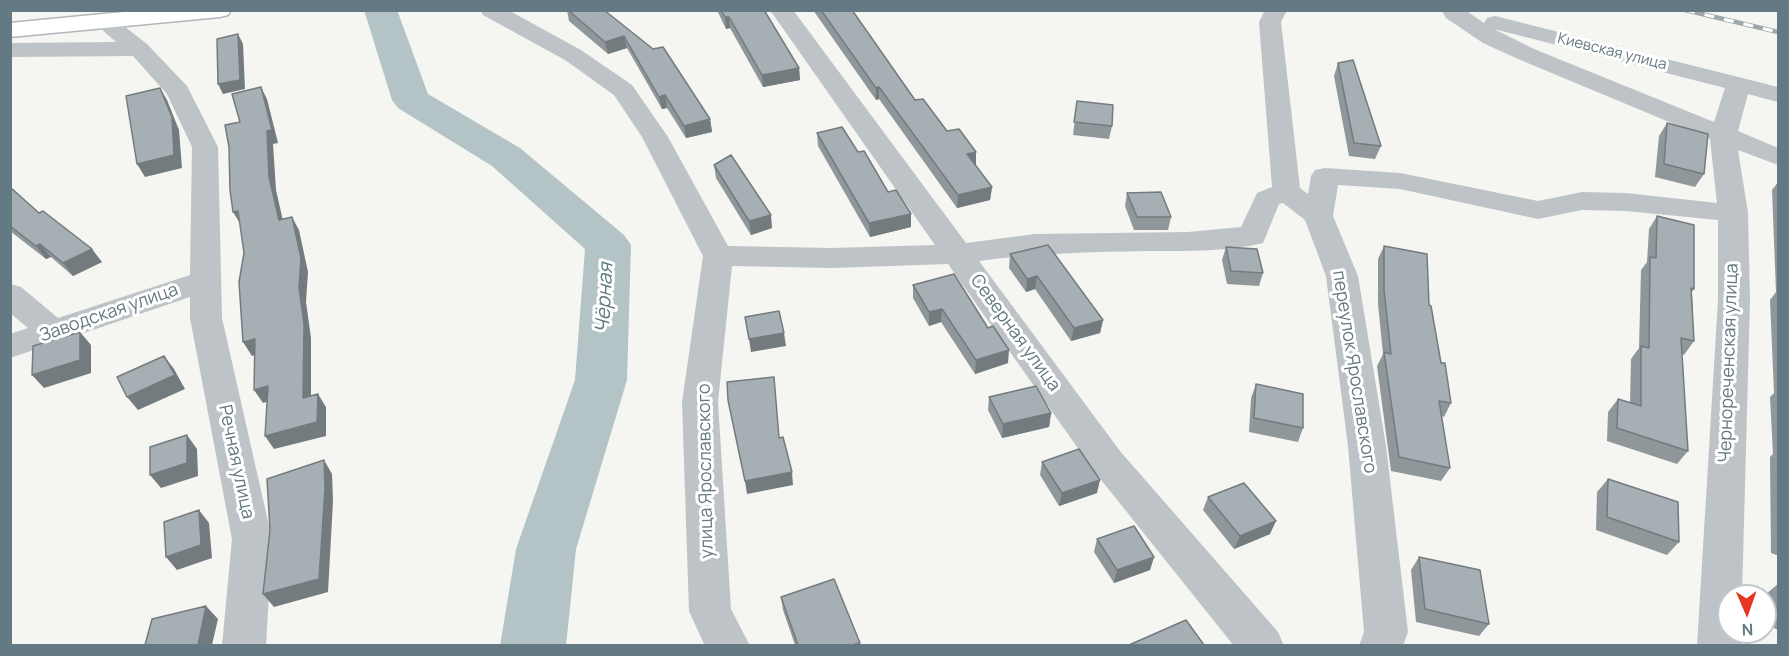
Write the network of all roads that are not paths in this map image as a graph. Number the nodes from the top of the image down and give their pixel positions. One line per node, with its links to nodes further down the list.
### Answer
1 (220, 10): 6 (main road)
2 (491, 10): 18 (street)
3 (781, 10): 17 (street, Северная улица)
4 (1276, 10): 14 (street)
5 (1449, 12): 10 (street, Киевская улица); 12 (street)
6 (103, 21): 7 (main road); 8 (street, Речная улица)
7 (10, 30)
8 (139, 49): 9 (street); 19 (street, Речная улица)
9 (10, 50)
10 (1739, 84): 11 (street, Киевская улица); 12 (street, Чернореченская улица)
11 (1779, 94)
12 (1723, 136): 13 (street); 15 (street, Чернореченская улица)
13 (1779, 156)
14 (1286, 191): 16 (street); 17 (street)
15 (1733, 213): 16 (street); 27 (street, Чернореченская улица)
16 (1318, 216): 26 (street, переулок Ярославского)
17 (958, 254): 18 (street); 25 (street, Северная улица)
18 (718, 256): 24 (street, улица Ярославского)
19 (207, 280): 21 (street, Заводская улица); 23 (street, Речная улица)
20 (10, 295): 21 (street)
21 (53, 331): 22 (street, Заводская улица)
22 (10, 346)
23 (244, 645)
24 (728, 645)
25 (1262, 645)
26 (1381, 645)
27 (1719, 645)

